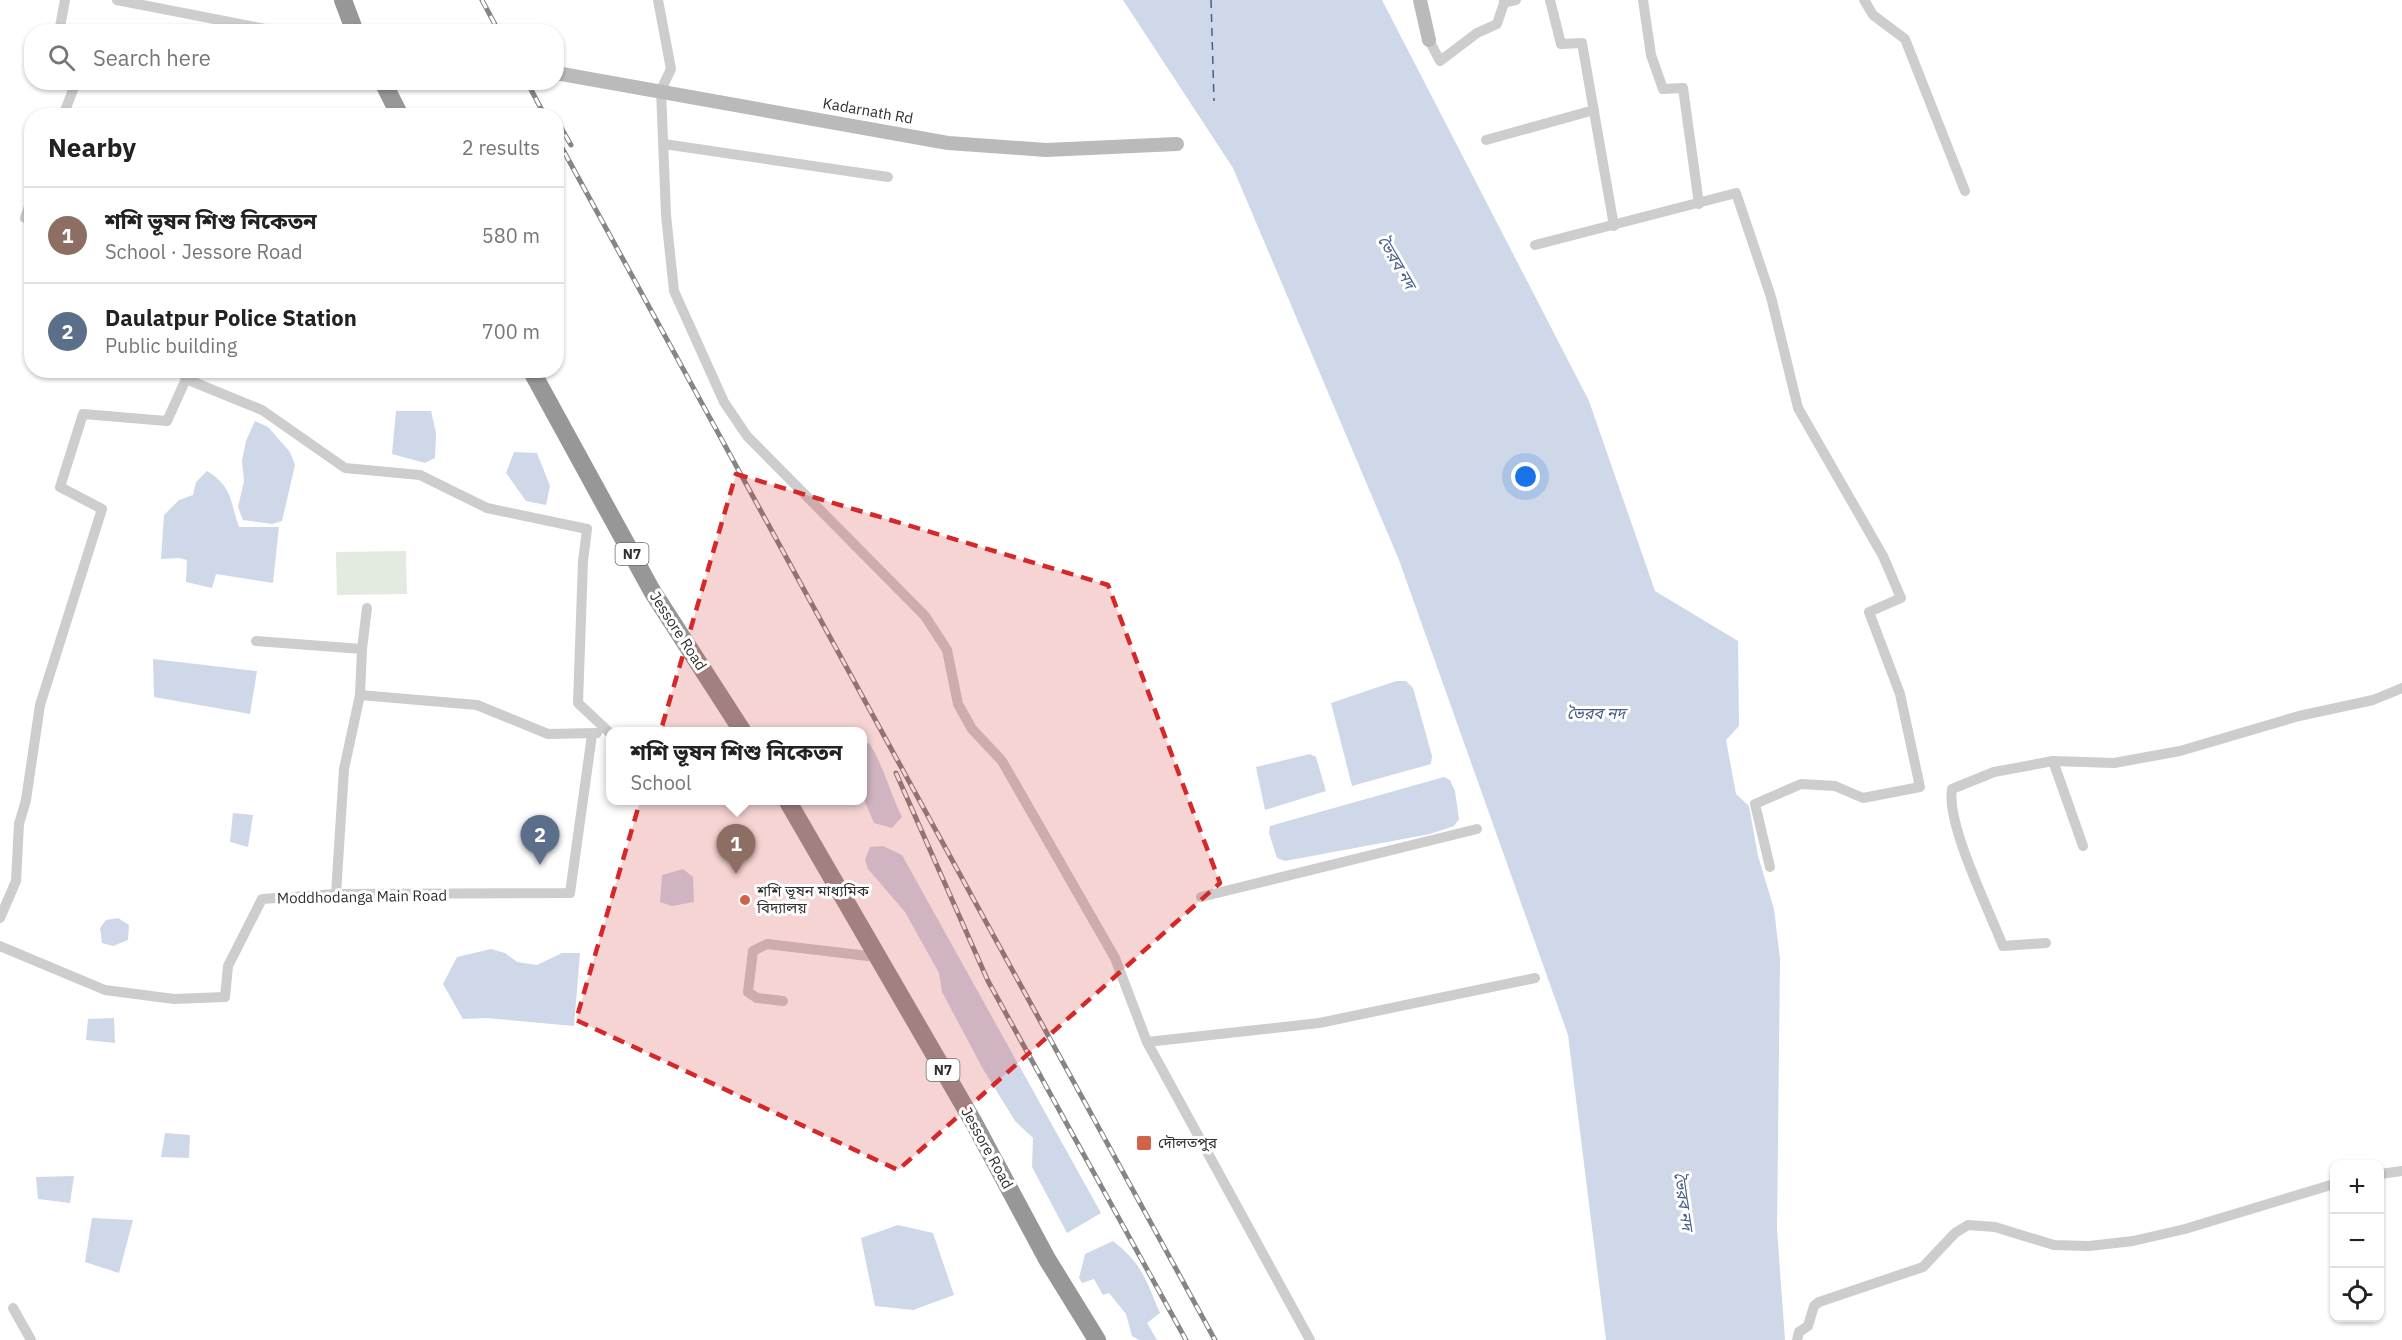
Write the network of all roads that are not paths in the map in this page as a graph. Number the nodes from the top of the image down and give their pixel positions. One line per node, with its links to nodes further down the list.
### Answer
1 (65, 0): 11 (street)
2 (117, 0): 12 (street)
3 (343, 0): 13 (highway)
4 (658, 0): 19 (street)
5 (1420, 0): 14 (main road)
6 (1516, 0): 10 (street)
7 (1550, 0): 23 (street)
8 (1643, 0): 29 (street)
9 (1864, 0): 28 (street)
10 (1504, 1): 14 (street)
11 (60, 24)
12 (240, 24)
13 (352, 24)
14 (1429, 40)
15 (564, 74): 19 (main road, Kadarnath Rd)
16 (73, 90): 20 (street)
17 (376, 90): 21 (highway)
18 (387, 90): 22 (highway)
19 (661, 90): 25 (street); 26 (main road, Kadarnath Rd)
20 (66, 108)
21 (385, 108)
22 (396, 108)
23 (1594, 110): 24 (street); 30 (street)
24 (1486, 140)
25 (664, 144): 27 (street); 60 (street)
26 (1177, 144)
27 (888, 177)
28 (1965, 191)
29 (1699, 204): 30 (street); 51 (street)
30 (1614, 226): 31 (street)
31 (1535, 245)
32 (184, 378): 54 (street)
33 (192, 378): 43 (street)
34 (526, 378): 41 (highway, Jessore Road / N7)
35 (535, 378): 42 (highway, Jessore Road / N7)
36 (367, 608): 38 (street)
37 (256, 641): 38 (street)
38 (362, 649): 40 (street)
39 (2402, 688): 46 (street)
40 (360, 695): 45 (street); 52 (street)
41 (729, 727)
42 (740, 727)
43 (606, 730)
44 (606, 732): 45 (street)
45 (592, 735): 52 (street, Moddhodanga Main Road)
46 (2053, 761): 50 (street); 55 (street)
47 (779, 805): 57 (highway, Jessore Road / N7)
48 (789, 805): 67 (highway, Jessore Road / N7)
49 (1477, 829): 53 (street)
50 (2083, 846)
51 (1770, 867)
52 (336, 894): 56 (street, Moddhodanga Main Road)
53 (1201, 897)
54 (0, 918)
55 (2046, 943)
56 (0, 946)
57 (868, 956): 59 (street); 66 (highway, Jessore Road / N7)
58 (1535, 978): 60 (street)
59 (783, 1001)
60 (1147, 1042): 68 (street)
61 (2402, 1172): 62 (street)
62 (2384, 1174)
63 (2330, 1185): 69 (street)
64 (12, 1308): 65 (street)
65 (31, 1340)
66 (1086, 1340)
67 (1097, 1340)
68 (1310, 1340)
69 (1797, 1340)

